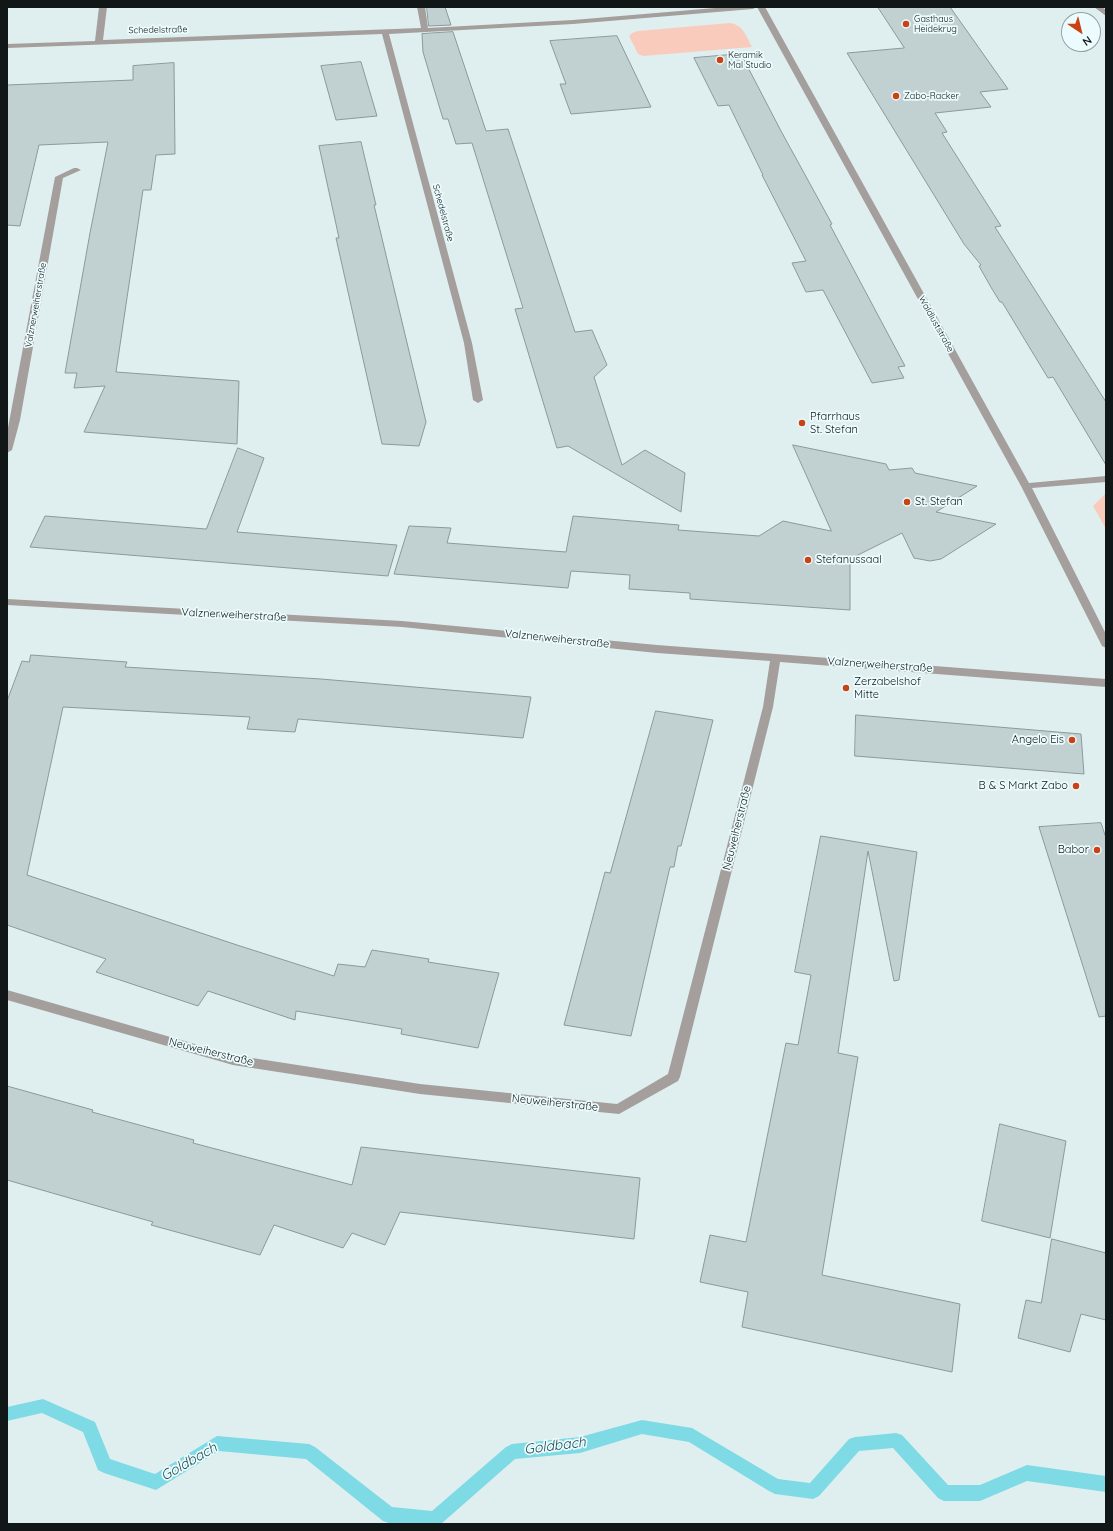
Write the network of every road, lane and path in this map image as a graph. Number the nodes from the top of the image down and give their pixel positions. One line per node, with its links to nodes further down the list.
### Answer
1 (103, 7): 9 (street)
2 (422, 7): 7 (street)
3 (753, 7): 7 (street, Schedelstraße)
4 (761, 7): 15 (street, Waldluststraße)
5 (1098, 7): 6 (street)
6 (1106, 14)
7 (425, 30): 8 (street, Schedelstraße)
8 (384, 32): 9 (street, Schedelstraße); 12 (street, Schedelstraße)
9 (99, 41): 10 (street, Schedelstraße)
10 (7, 46)
11 (77, 170): 13 (street, Valznerweiherstraße)
12 (478, 400)
13 (7, 450)
14 (1106, 479): 15 (street)
15 (1026, 486): 17 (street, Waldluststraße)
16 (7, 602): 18 (street, Valznerweiherstraße)
17 (1106, 644)
18 (776, 657): 19 (street, Valznerweiherstraße); 20 (street, Neuweiherstraße)
19 (1106, 683)
20 (7, 996)

